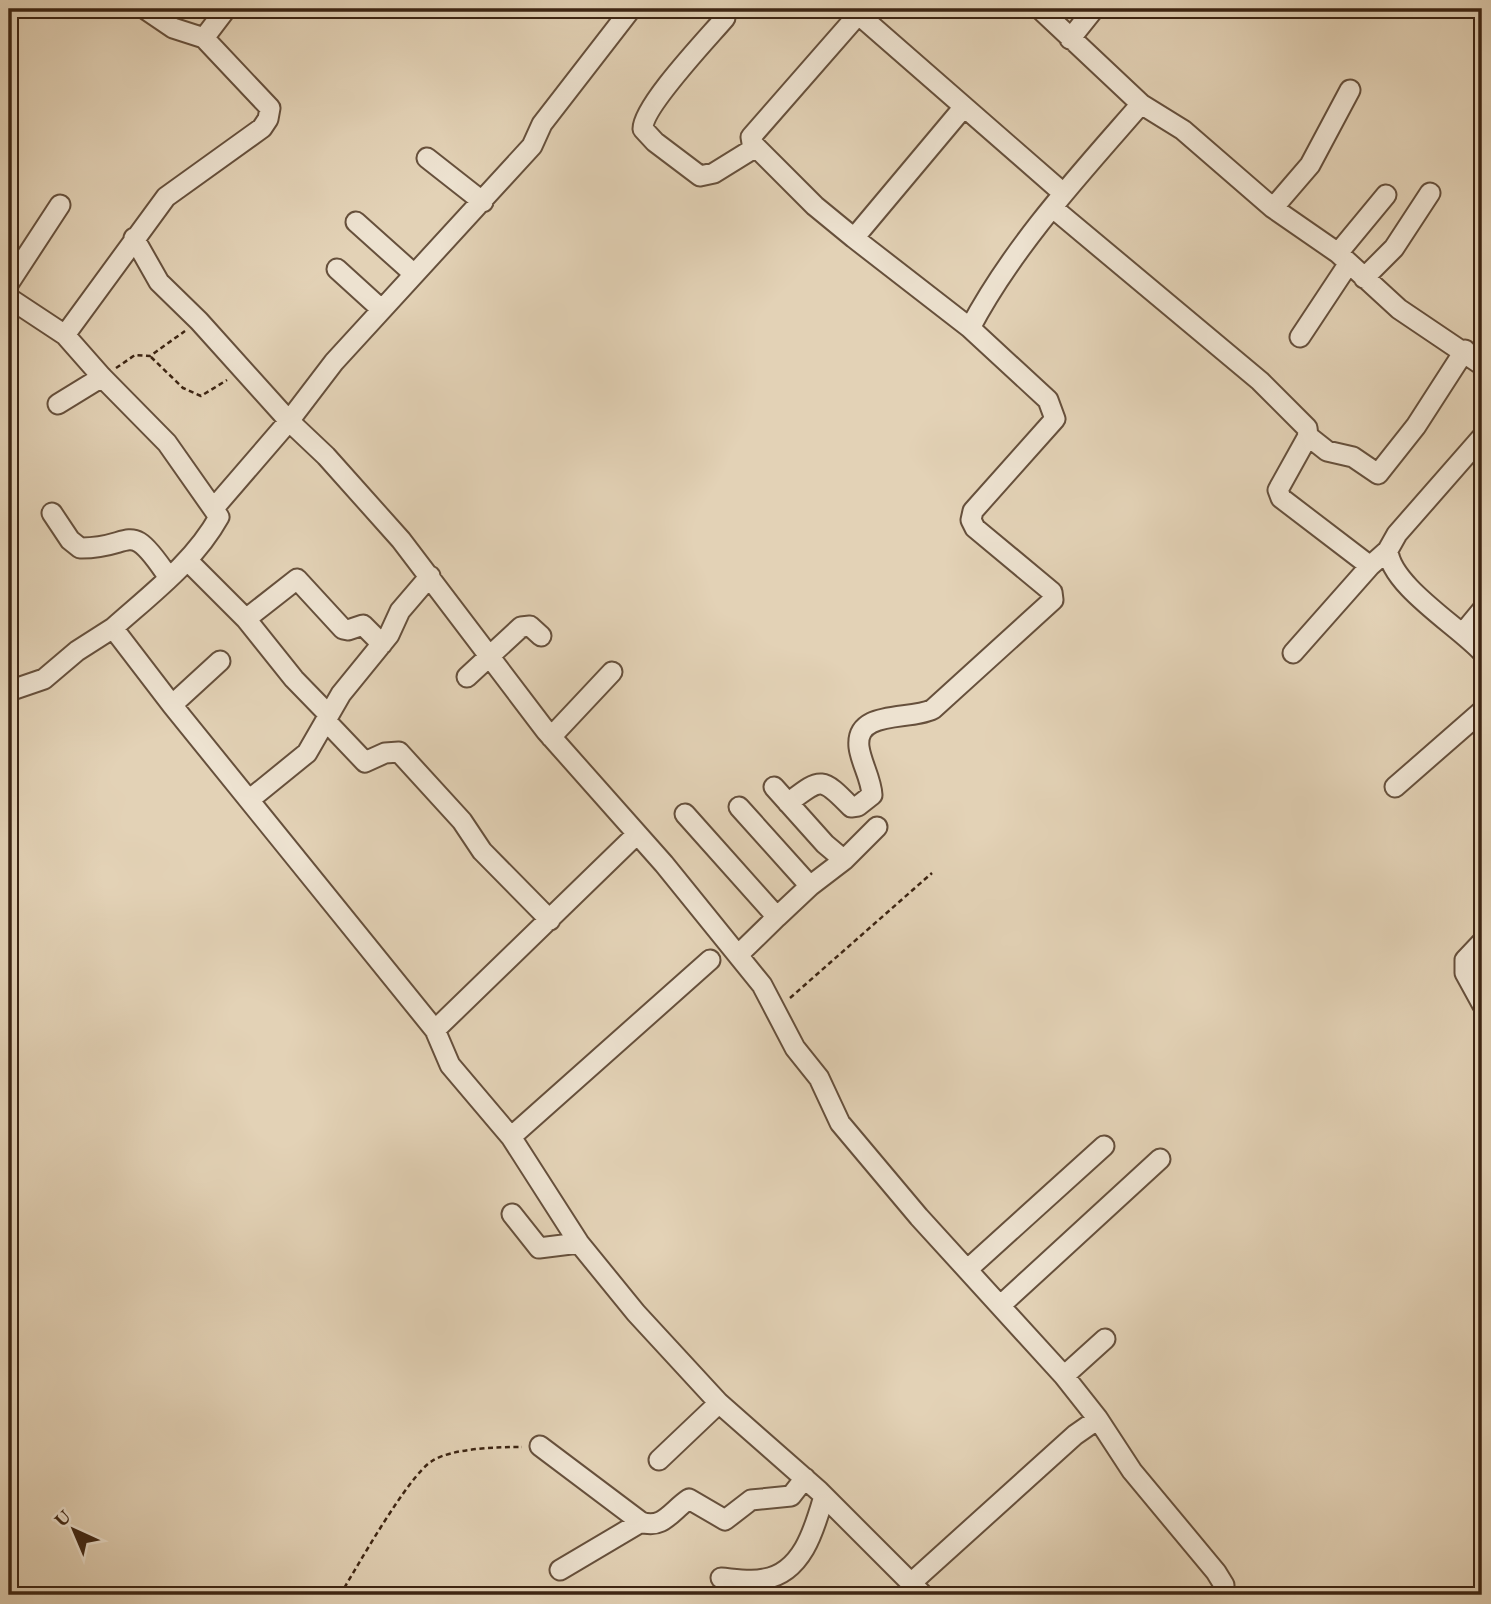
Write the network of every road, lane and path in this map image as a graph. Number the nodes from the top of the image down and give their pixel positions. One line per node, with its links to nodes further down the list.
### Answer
1 (145, 9): 8 (street)
2 (226, 9): 8 (street)
3 (631, 9): 18 (street)
4 (724, 9): 13 (street)
5 (1040, 9): 9 (street)
6 (1094, 9): 9 (street)
7 (860, 12): 12 (street); 13 (street)
8 (204, 38): 22 (street)
9 (1070, 39): 11 (street)
10 (1350, 90): 20 (street)
11 (1141, 104): 17 (street); 20 (street)
12 (963, 108): 17 (street); 23 (street)
13 (756, 147): 23 (street)
14 (428, 158): 18 (street)
15 (1430, 193): 27 (street)
16 (1386, 195): 24 (street)
17 (1058, 201): 32 (street); 42 (street)
18 (483, 202): 26 (street)
19 (60, 205): 28 (street)
20 (1273, 208): 24 (street)
21 (356, 222): 26 (street)
22 (134, 238): 31 (street); 33 (street)
23 (854, 239): 32 (street)
24 (1344, 258): 27 (street); 34 (street)
25 (337, 269): 30 (street)
26 (414, 274): 30 (street)
27 (1364, 278): 35 (street)
28 (9, 282)
29 (9, 298): 33 (street)
30 (381, 309): 41 (street)
31 (199, 321): 36 (path); 38 (street)
32 (971, 328): 71 (street)
33 (65, 335): 39 (street)
34 (1300, 337)
35 (1465, 350): 37 (street); 42 (street)
36 (150, 356): 38 (path); 39 (path)
37 (1482, 365)
38 (241, 370): 41 (street)
39 (102, 377): 40 (street); 44 (street)
40 (58, 404)
41 (289, 421): 44 (street); 49 (street)
42 (1308, 436): 48 (street)
43 (1482, 437): 46 (street)
44 (214, 508): 47 (street)
45 (52, 513): 50 (street)
46 (1388, 550): 48 (street); 54 (street)
47 (188, 561): 50 (street); 52 (street)
48 (1370, 566): 59 (street)
49 (430, 576): 56 (street); 58 (street)
50 (169, 578): 53 (street)
51 (1482, 610): 54 (street)
52 (246, 619): 56 (street); 66 (street)
53 (113, 628): 63 (street); 64 (street)
54 (1463, 633): 57 (street)
55 (541, 635): 58 (street)
56 (382, 644): 66 (street)
57 (1482, 652)
58 (489, 653): 62 (street); 67 (street)
59 (1293, 653)
60 (220, 661): 64 (street)
61 (612, 672): 67 (street)
62 (467, 677)
63 (9, 691)
64 (172, 705): 70 (street)
65 (1482, 711): 69 (street)
66 (327, 718): 70 (street); 80 (street)
67 (551, 737): 75 (street)
68 (774, 787): 71 (street)
69 (1395, 787)
70 (249, 800): 86 (street)
71 (788, 803): 76 (street)
72 (739, 807): 78 (street)
73 (685, 814): 79 (street)
74 (877, 827): 76 (street)
75 (636, 835): 80 (street); 82 (street)
76 (844, 860): 78 (street)
77 (932, 873): 85 (path)
78 (810, 886): 79 (street)
79 (777, 917): 82 (street)
80 (550, 920): 86 (street)
81 (1482, 942): 84 (street)
82 (738, 955): 85 (street)
83 (710, 960): 87 (street)
84 (1482, 1004)
85 (777, 1009): 92 (street)
86 (435, 1030): 87 (street)
87 (511, 1137): 91 (street)
88 (1104, 1146): 92 (street)
89 (1160, 1159): 93 (street)
90 (512, 1214): 91 (street)
91 (579, 1243): 96 (street)
92 (968, 1269): 93 (street)
93 (1001, 1305): 95 (street)
94 (1105, 1339): 95 (street)
95 (1064, 1376): 97 (street)
96 (719, 1403): 99 (street); 100 (street)
97 (1098, 1419): 105 (street); 106 (street)
98 (540, 1446): 102 (street); 107 (path)
99 (659, 1460)
100 (805, 1478): 101 (street); 102 (street)
101 (824, 1496): 104 (street); 105 (street)
102 (641, 1522): 103 (street)
103 (560, 1570)
104 (721, 1578)
105 (916, 1589)
106 (1222, 1592)
107 (340, 1595)

